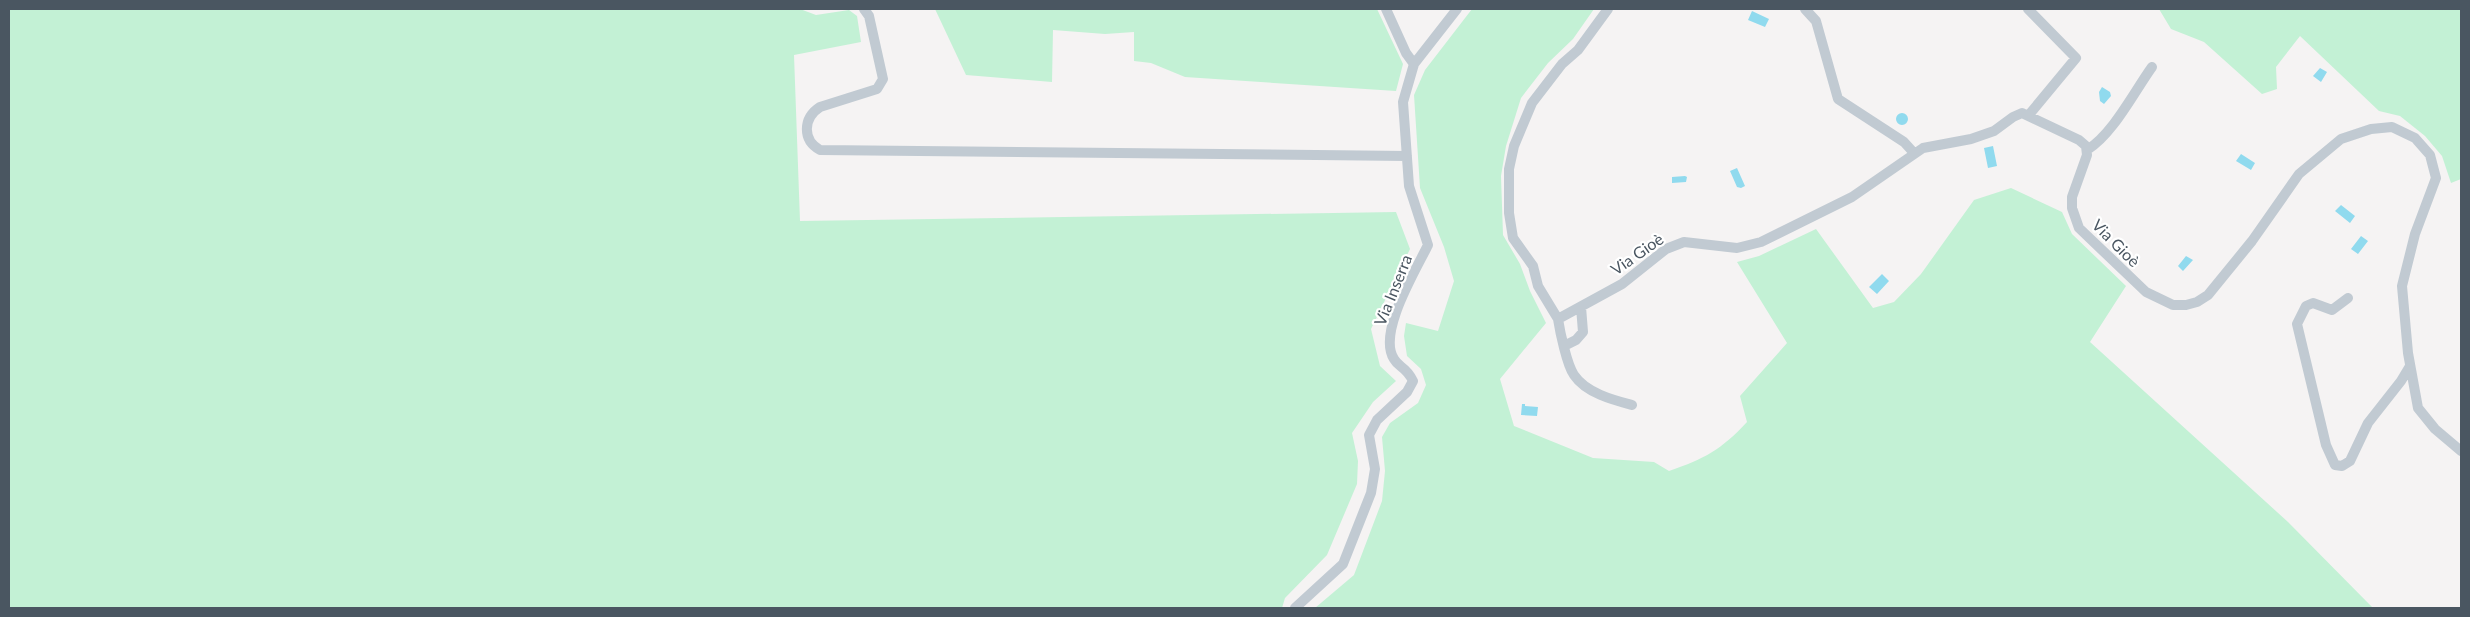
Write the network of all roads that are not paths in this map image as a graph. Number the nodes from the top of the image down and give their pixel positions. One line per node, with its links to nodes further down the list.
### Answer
1 (864, 9): 12 (street)
2 (1386, 9): 7 (street)
3 (1457, 9): 7 (street, Via Inserra)
4 (1608, 9): 15 (street)
5 (1805, 9): 11 (street)
6 (2028, 9): 9 (street)
7 (1414, 64): 12 (street, Via Inserra)
8 (2152, 67): 10 (street)
9 (2028, 116): 10 (street); 11 (street, Via Gioè)
10 (2087, 150): 17 (street, Via Gioè)
11 (1914, 153): 14 (street, Via Gioè)
12 (1407, 156): 20 (street, Via Inserra)
13 (2348, 298): 17 (street)
14 (1581, 307): 15 (street, Via Gioè); 16 (street)
15 (1558, 319): 16 (street)
16 (1564, 346): 18 (street)
17 (2410, 366): 19 (street, Via Gioè)
18 (1632, 405)
19 (2461, 451)
20 (1295, 608)

